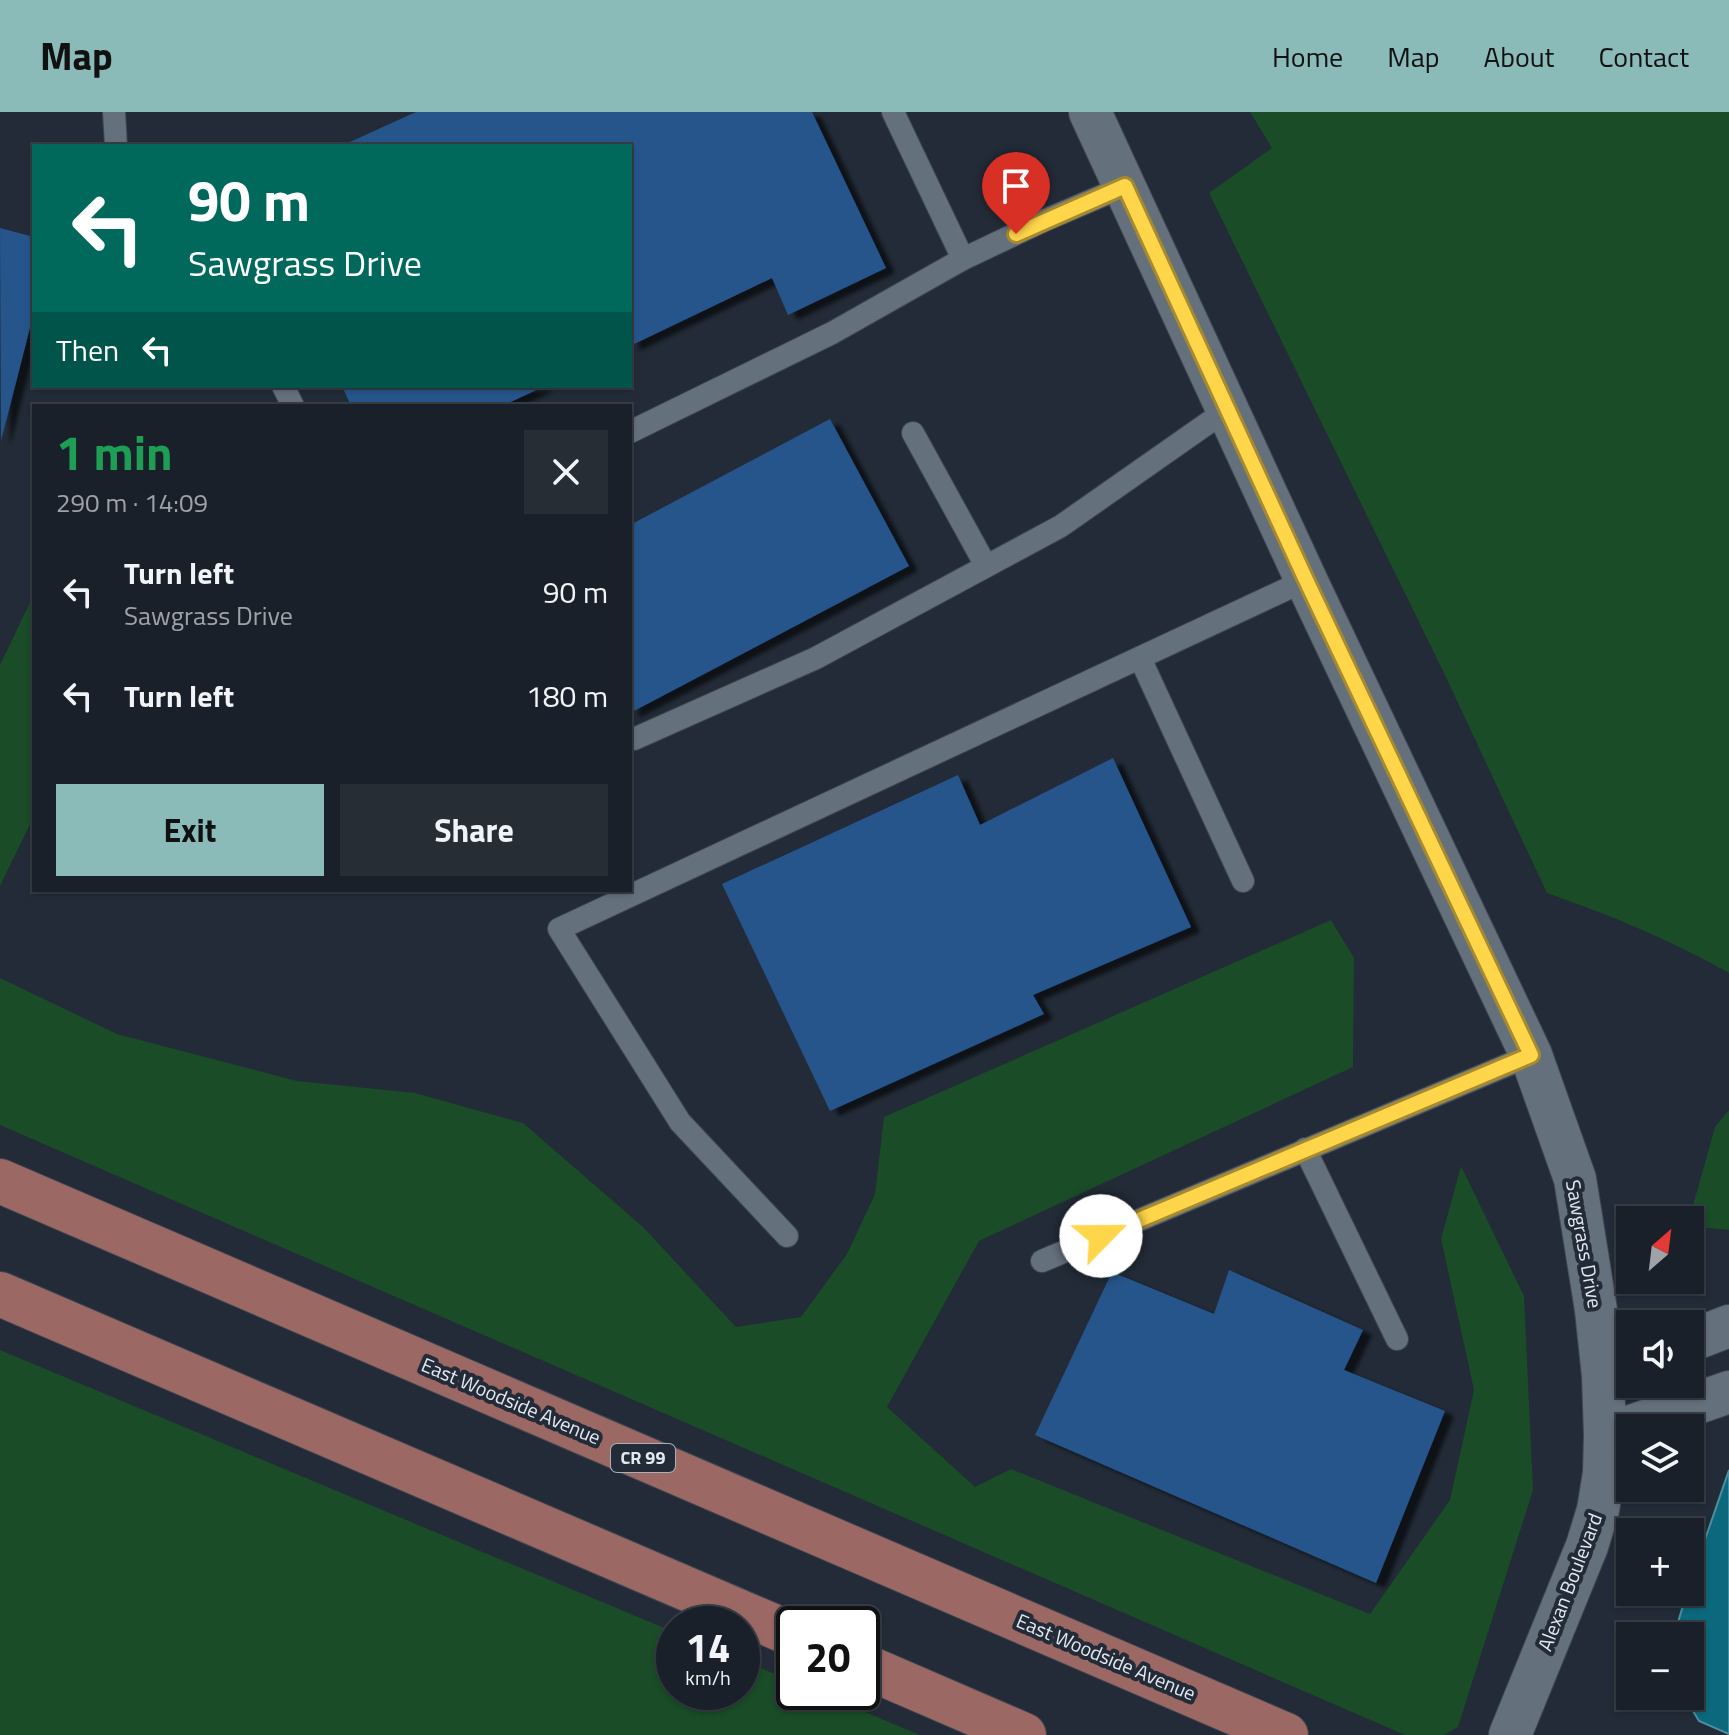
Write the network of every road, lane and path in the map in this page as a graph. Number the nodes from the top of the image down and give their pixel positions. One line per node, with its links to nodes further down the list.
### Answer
1 (114, 112): 4 (lane)
2 (893, 112): 6 (lane)
3 (1090, 112): 5 (street, Sawgrass Drive)
4 (116, 144)
5 (1125, 186): 6 (lane); 7 (street, Sawgrass Drive)
6 (963, 259): 8 (lane)
7 (1228, 409): 10 (lane); 11 (street, Sawgrass Drive)
8 (632, 431)
9 (913, 433): 10 (lane)
10 (986, 566): 13 (lane)
11 (1306, 580): 12 (lane); 15 (street, Sawgrass Drive)
12 (1140, 658): 14 (lane); 18 (lane)
13 (634, 739)
14 (1243, 881)
15 (1531, 1055): 16 (lane); 24 (street, Sawgrass Drive)
16 (1305, 1149): 19 (lane); 23 (lane)
17 (0, 1181): 30 (main road, East Woodside Avenue / CR 99)
18 (787, 1236)
19 (1042, 1261)
20 (0, 1294): 27 (main road)
21 (1729, 1326): 22 (street)
22 (1704, 1336)
23 (1397, 1339)
24 (1616, 1370): 26 (street, Alexan Boulevard)
25 (1729, 1392): 26 (street)
26 (1605, 1435): 31 (street, Alexan Boulevard)
27 (776, 1627)
28 (880, 1673): 29 (main road)
29 (1024, 1735)
30 (1286, 1735)
31 (1510, 1735)

